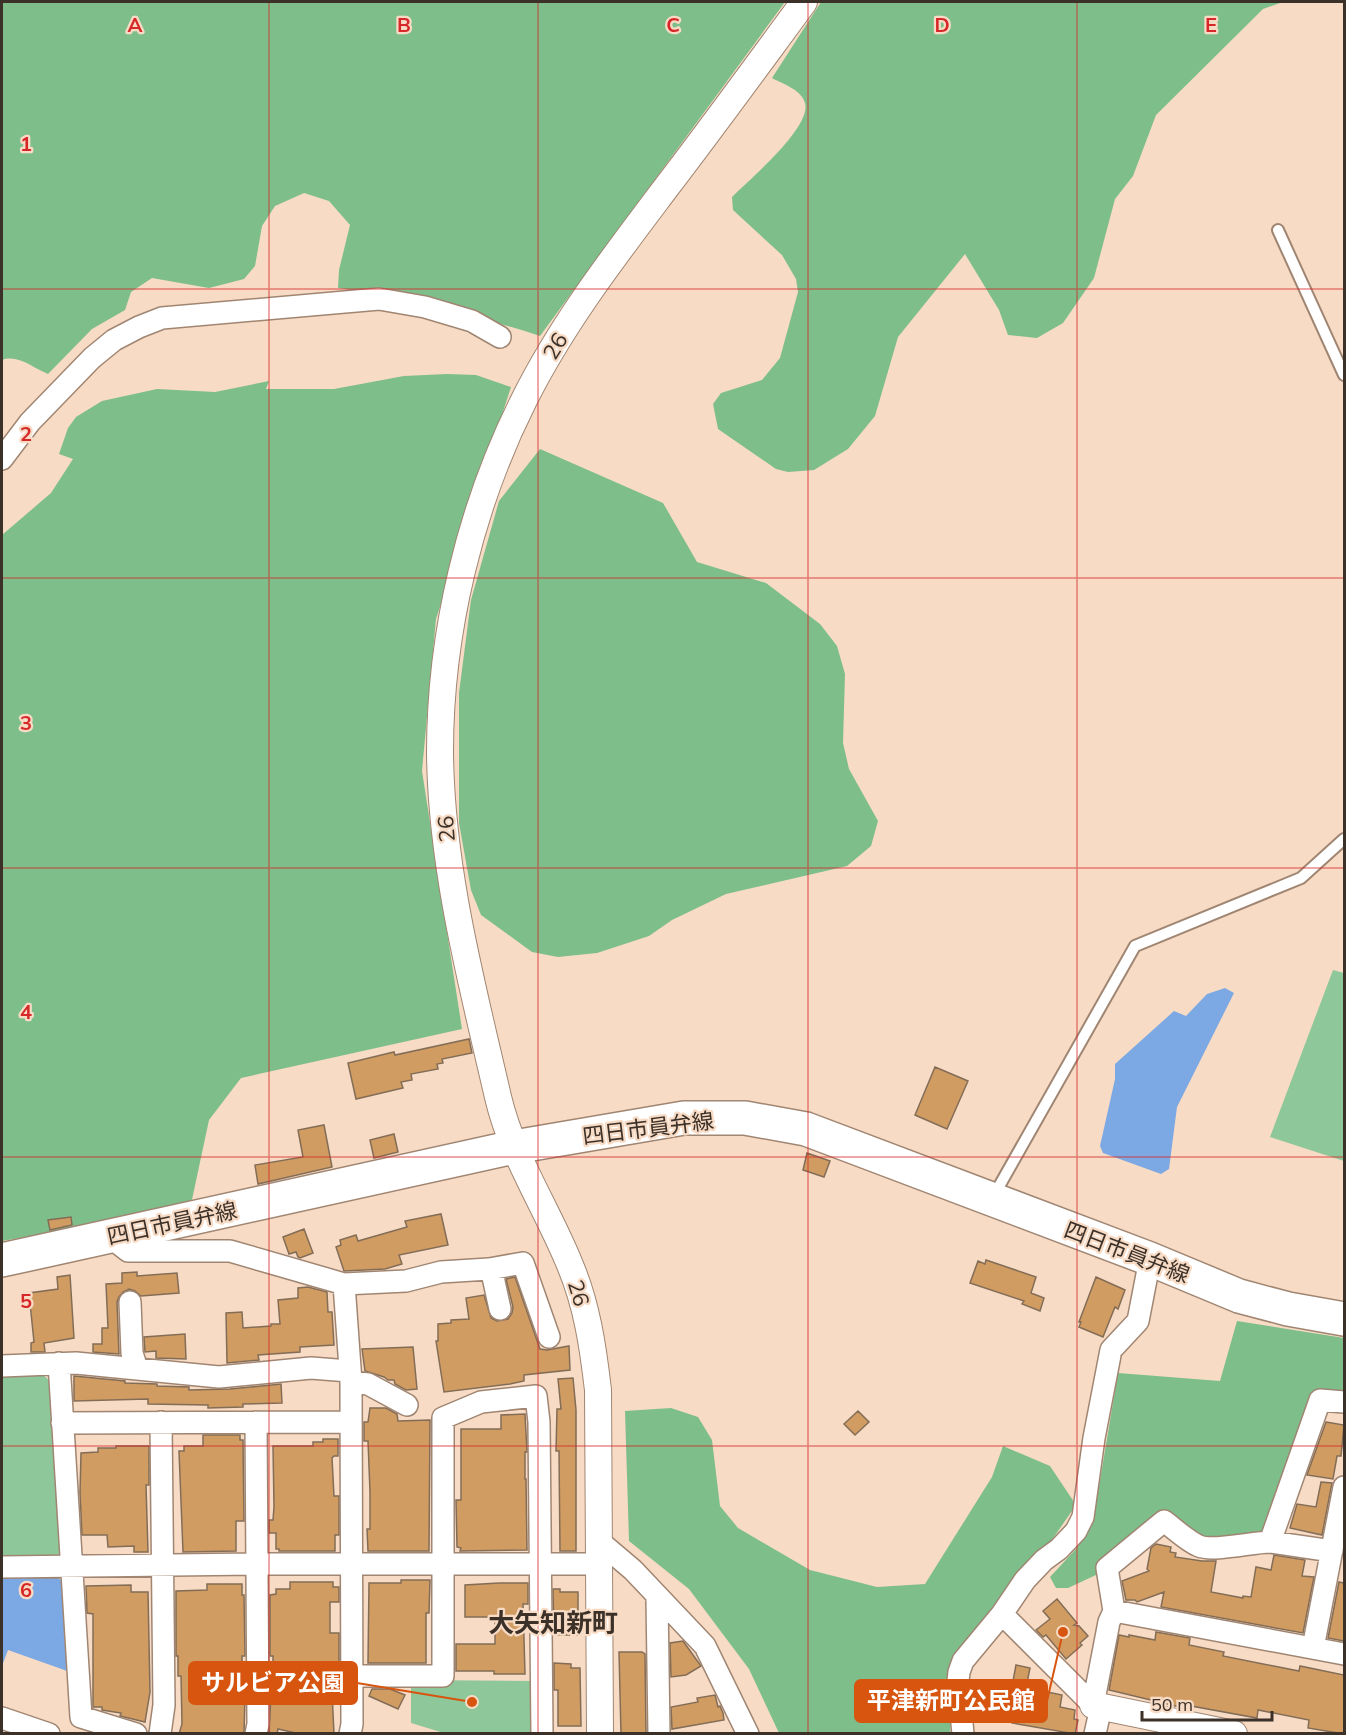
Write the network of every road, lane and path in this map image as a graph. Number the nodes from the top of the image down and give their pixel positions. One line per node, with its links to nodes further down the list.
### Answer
1 (804, 2): 7 (street, 26)
2 (1278, 230): 4 (lane)
3 (500, 337): 5 (street)
4 (1344, 375)
5 (2, 459)
6 (1344, 840): 8 (lane)
7 (514, 1147): 8 (main road, 四日市員弁線); 9 (main road, 四日市員弁線); 31 (street, 26)
8 (991, 1200): 10 (main road, 四日市員弁線)
9 (110, 1237): 11 (main road, 四日市員弁線); 13 (street)
10 (1150, 1259): 16 (main road, 四日市員弁線); 41 (street)
11 (2, 1260)
12 (489, 1269): 13 (street); 15 (street); 17 (street)
13 (344, 1284): 21 (street)
14 (130, 1302): 20 (street)
15 (500, 1309)
16 (1344, 1319)
17 (549, 1337)
18 (59, 1364): 19 (street); 20 (street); 27 (street)
19 (2, 1366)
20 (136, 1369): 21 (street)
21 (350, 1376): 23 (street); 26 (street)
22 (1344, 1402): 29 (street)
23 (406, 1404)
24 (161, 1422): 25 (street); 27 (street); 36 (street)
25 (256, 1422): 26 (street); 32 (street)
26 (351, 1422): 33 (street)
27 (62, 1423): 37 (street)
28 (1344, 1486): 30 (street)
29 (1270, 1542): 30 (street); 40 (street)
30 (1332, 1551): 42 (street)
31 (600, 1553): 35 (street); 39 (street); 53 (street, 26)
32 (257, 1564): 33 (street); 36 (street); 50 (street)
33 (352, 1564): 34 (street); 44 (street)
34 (442, 1564): 35 (street); 35 (street); 44 (street)
35 (541, 1564): 52 (street)
36 (163, 1566): 37 (street); 49 (street)
37 (72, 1567): 38 (street); 48 (street)
38 (2, 1568)
39 (657, 1598): 54 (street); 55 (street)
40 (1114, 1611): 42 (street); 45 (street)
41 (1002, 1614): 45 (street); 56 (street)
42 (1313, 1648): 43 (street)
43 (1344, 1654)
44 (352, 1676): 51 (street)
45 (1097, 1706): 57 (street); 58 (street)
46 (2, 1718): 47 (street)
47 (49, 1734)
48 (136, 1734)
49 (160, 1734)
50 (256, 1734)
51 (350, 1734)
52 (542, 1734)
53 (600, 1734)
54 (658, 1734)
55 (747, 1734)
56 (963, 1734)
57 (1095, 1734)
58 (1234, 1734)

